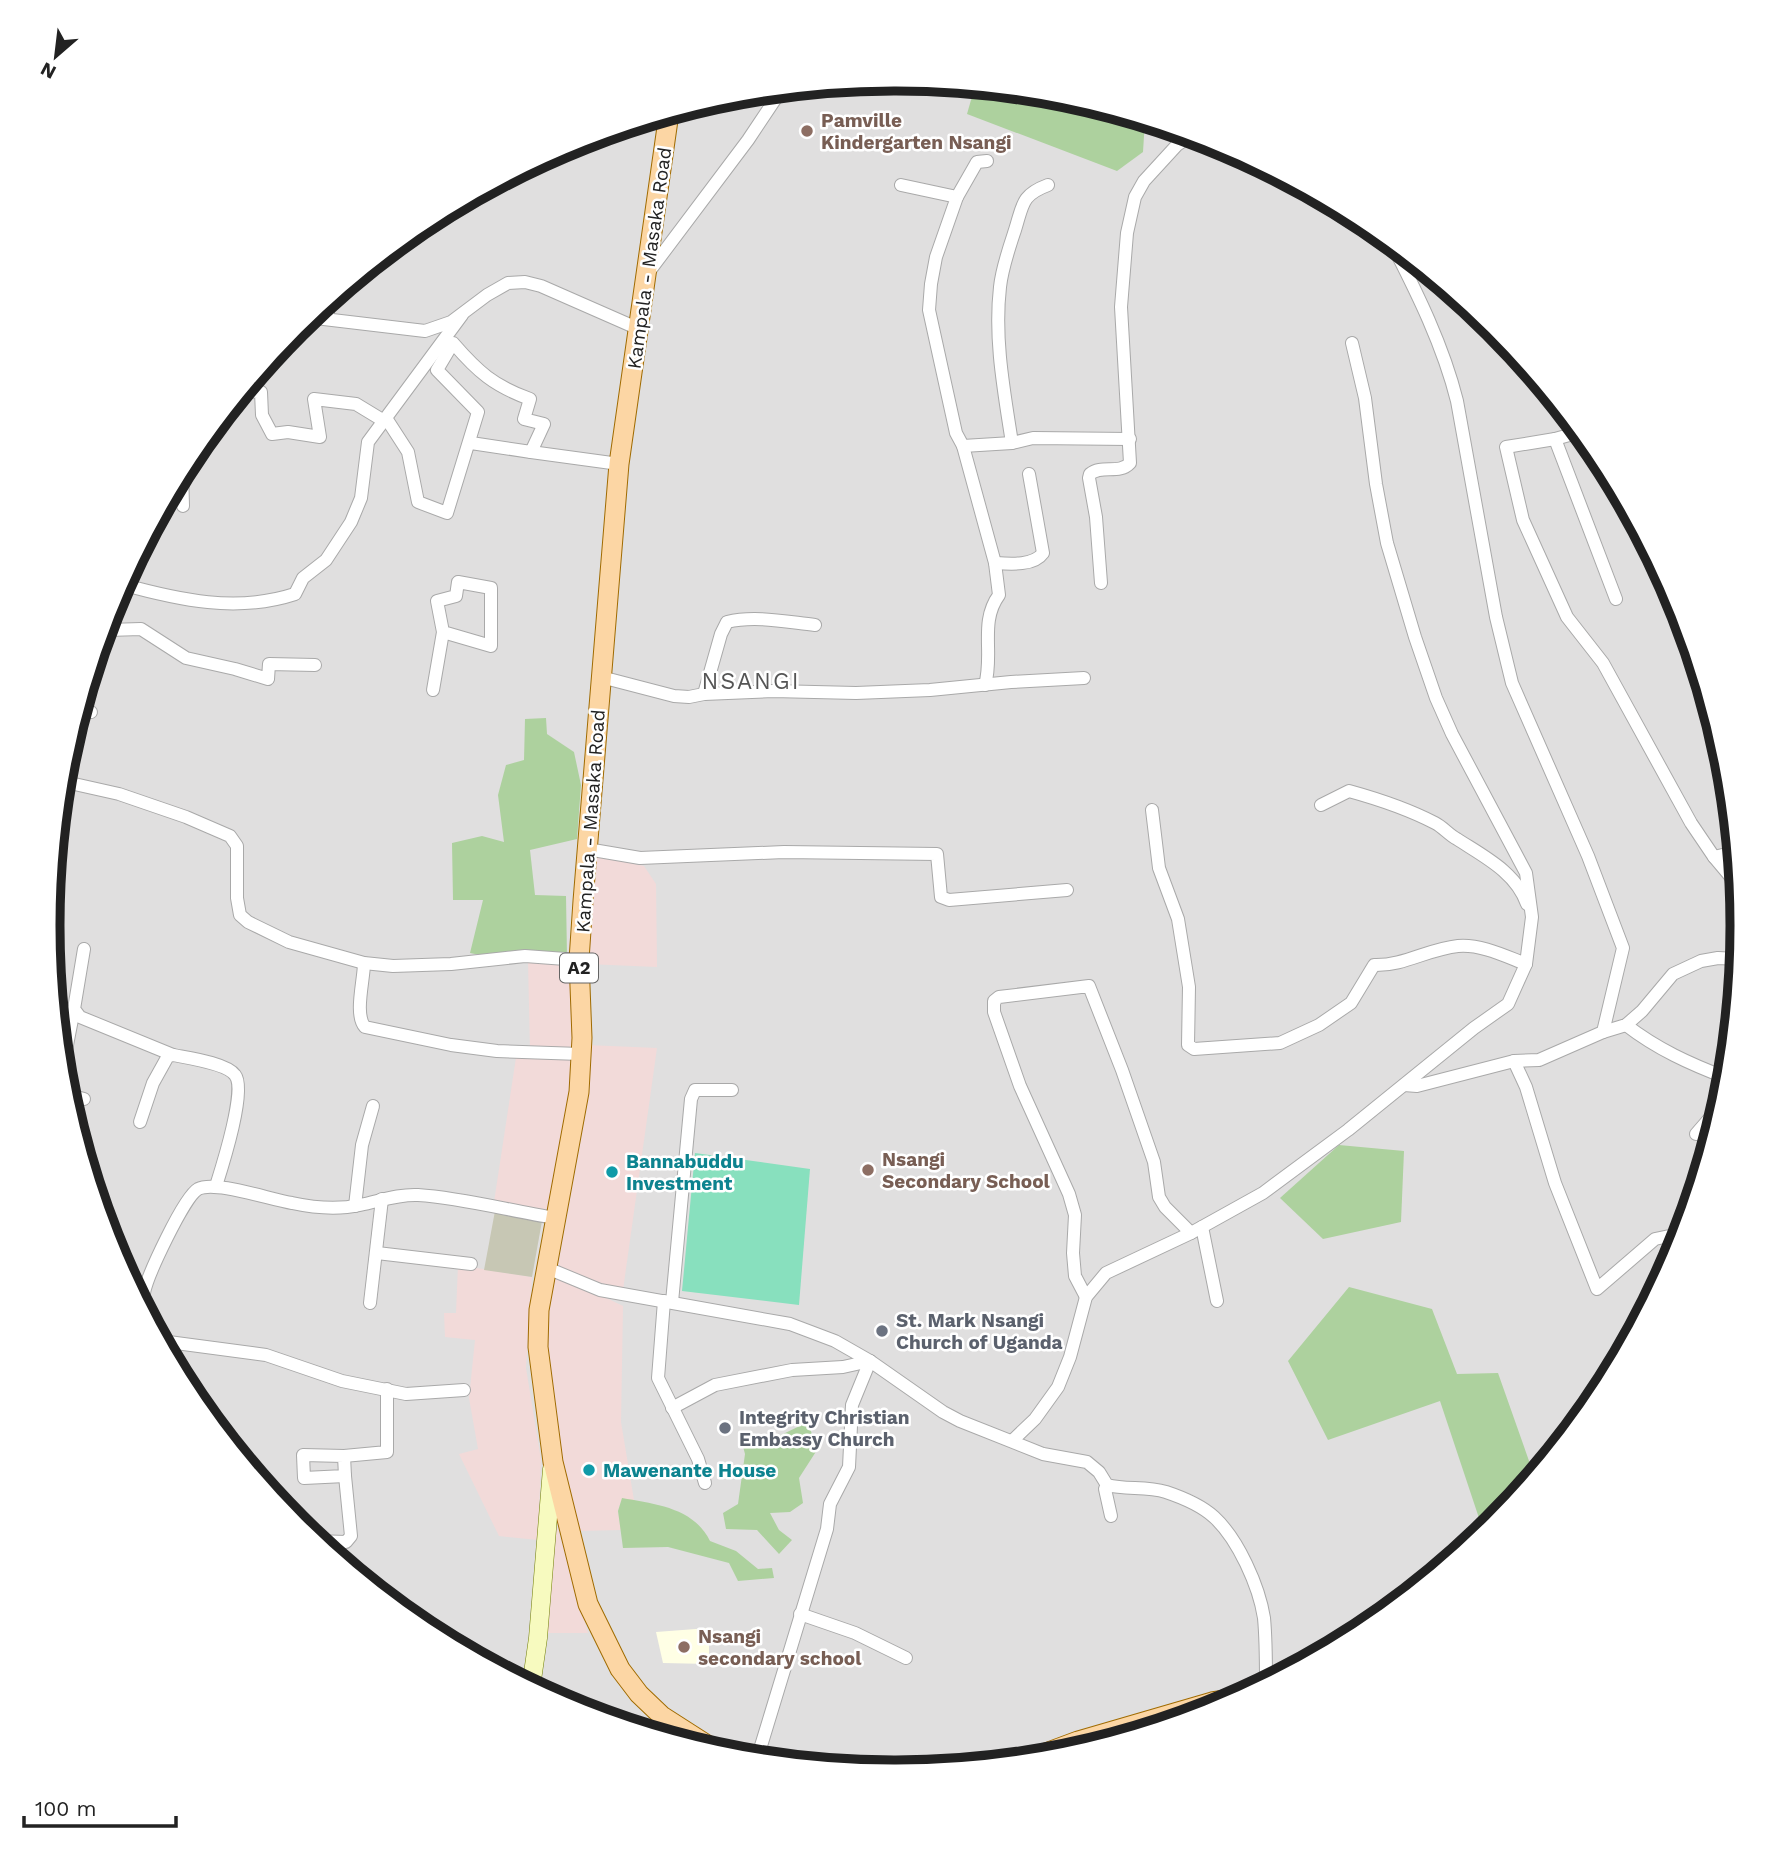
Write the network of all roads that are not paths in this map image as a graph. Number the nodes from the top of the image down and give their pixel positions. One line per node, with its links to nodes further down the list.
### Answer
1 (775, 100): 9 (street)
2 (667, 122): 9 (main road, Kampala - Masaka Road / A2)
3 (1182, 142): 19 (street)
4 (988, 161): 7 (street)
5 (901, 185): 7 (street)
6 (1048, 185): 22 (street)
7 (957, 197): 23 (street)
8 (1401, 262): 58 (street)
9 (648, 274): 14 (main road, Kampala - Masaka Road / A2)
10 (328, 313): 13 (street)
11 (462, 315): 13 (street); 14 (street); 17 (street)
12 (322, 318): 13 (street)
13 (328, 319)
14 (639, 329): 25 (main road, Kampala - Masaka Road / A2)
15 (1352, 343): 50 (street)
16 (253, 392): 17 (street)
17 (385, 419): 21 (street); 31 (street)
18 (1570, 435): 20 (street)
19 (1130, 439): 22 (street); 30 (street)
20 (1555, 439): 32 (street); 47 (street)
21 (471, 443): 24 (street); 24 (street)
22 (1012, 443): 23 (street)
23 (963, 446): 29 (street)
24 (531, 452): 25 (street)
25 (620, 464): 37 (main road, Kampala - Masaka Road / A2)
26 (1029, 474): 29 (street)
27 (183, 490): 28 (street)
28 (183, 506)
29 (995, 563): 39 (street)
30 (1101, 583)
31 (132, 587)
32 (1616, 599)
33 (815, 625): 41 (street)
34 (114, 630): 36 (street)
35 (443, 632): 35 (street); 40 (street)
36 (315, 665)
37 (601, 677): 41 (street); 45 (main road, Kampala - Masaka Road / A2)
38 (1084, 678): 39 (street)
39 (985, 685): 41 (street)
40 (433, 690)
41 (704, 694)
42 (73, 784): 54 (street)
43 (1321, 805): 50 (street)
44 (1152, 810): 55 (street)
45 (587, 849): 49 (street); 53 (main road, Kampala - Masaka Road / A2)
46 (1726, 854): 47 (street)
47 (1714, 857): 48 (street)
48 (1728, 874)
49 (1067, 890)
50 (1532, 917): 55 (street)
51 (84, 948): 56 (street)
52 (1729, 959): 57 (street)
53 (579, 960): 54 (street); 60 (main road, Kampala - Masaka Road / A2)
54 (364, 963): 60 (street)
55 (1526, 964): 64 (street)
56 (74, 1009): 59 (street); 61 (street)
57 (1626, 1025): 58 (street); 63 (street)
58 (1603, 1032): 62 (street)
59 (68, 1040)
60 (580, 1054): 75 (main road, Kampala - Masaka Road / A2)
61 (173, 1055): 69 (street); 72 (street)
62 (1514, 1061): 64 (street); 77 (street)
63 (1715, 1073)
64 (1404, 1084): 76 (street)
65 (732, 1090): 83 (street)
66 (78, 1098): 67 (street)
67 (83, 1099)
68 (373, 1106): 74 (street)
69 (141, 1122)
70 (1705, 1123): 71 (street)
71 (1696, 1134)
72 (216, 1186): 74 (street); 81 (street)
73 (382, 1199): 74 (street); 75 (street); 78 (street)
74 (355, 1206)
75 (555, 1219): 80 (main road, Kampala - Masaka Road / A2)
76 (1196, 1230): 82 (street); 82 (street); 84 (street)
77 (1669, 1236)
78 (377, 1253): 79 (street); 85 (street)
79 (471, 1264)
80 (548, 1268): 83 (street); 93 (main road, Kampala - Masaka Road / A2)
81 (144, 1291)
82 (1086, 1297): 91 (street)
83 (668, 1301): 87 (street); 90 (street)
84 (1217, 1301)
85 (370, 1303)
86 (171, 1342): 88 (street)
87 (870, 1361): 90 (street); 91 (street); 99 (street)
88 (387, 1389): 89 (street); 92 (street)
89 (464, 1390)
90 (673, 1408): 95 (street)
91 (1012, 1441): 96 (street)
92 (344, 1456): 94 (street); 94 (street)
93 (553, 1462): 102 (main road); 103 (main road, Kampala - Masaka Road / A2)
94 (345, 1476): 98 (street)
95 (705, 1483)
96 (1107, 1485): 97 (street); 101 (street)
97 (1111, 1516)
98 (332, 1542)
99 (800, 1614): 100 (street); 104 (street)
100 (906, 1658)
101 (1266, 1673)
102 (532, 1677)
103 (692, 1735)
104 (760, 1749)

